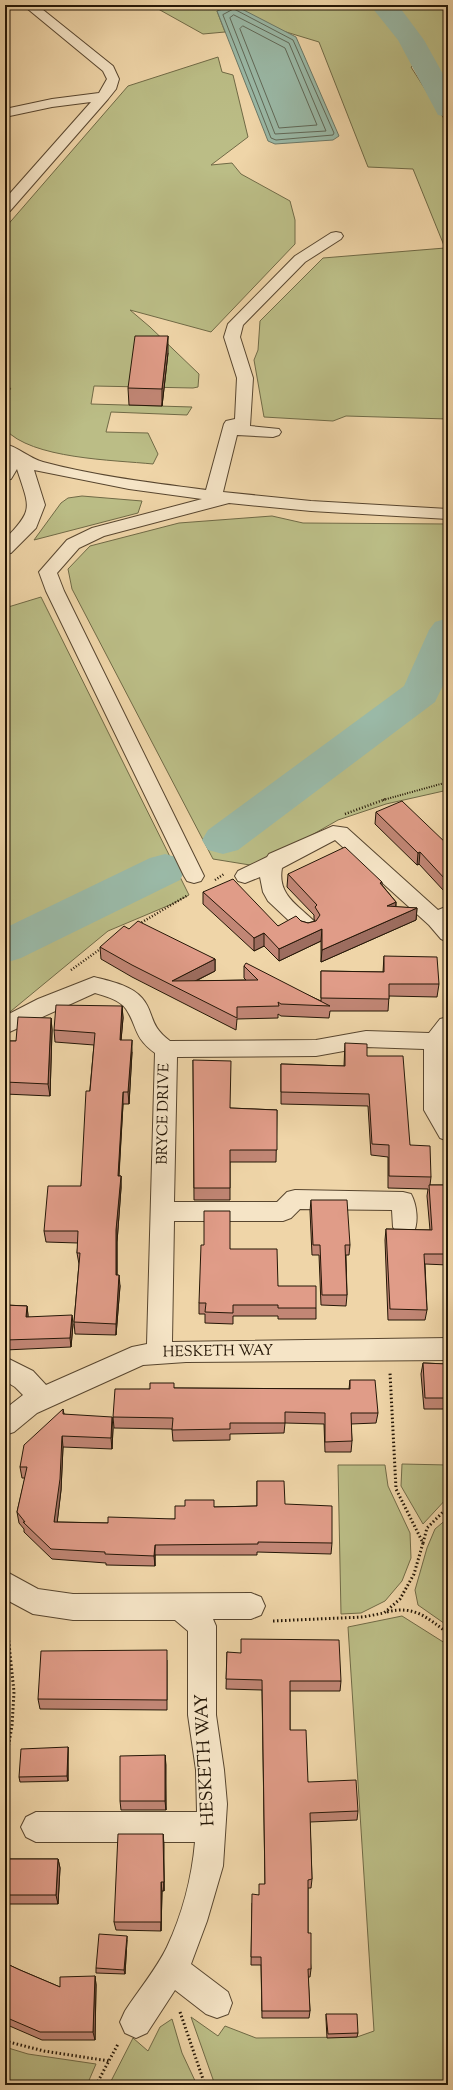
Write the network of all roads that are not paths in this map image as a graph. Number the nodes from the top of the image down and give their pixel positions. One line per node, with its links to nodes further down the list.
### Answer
1 (29, 5): 2 (street)
2 (106, 93): 3 (street); 4 (street)
3 (5, 114)
4 (5, 208)
5 (336, 236): 6 (street)
6 (230, 430): 7 (street); 10 (street)
7 (273, 432)
8 (15, 456): 9 (street); 10 (street); 12 (street)
9 (5, 475)
10 (220, 498): 11 (street); 15 (street)
11 (448, 514)
12 (5, 549)
13 (276, 859): 14 (street); 16 (street); 17 (street)
14 (237, 873)
15 (202, 880)
16 (444, 922)
17 (308, 928)
18 (5, 1026): 20 (street)
19 (442, 1033): 20 (street, BRYCE DRIVE); 21 (street)
20 (166, 1049): 22 (street, BRYCE DRIVE)
21 (448, 1132)
22 (162, 1212): 23 (street); 25 (street, BRYCE DRIVE)
23 (405, 1227)
24 (448, 1349): 25 (street, HESKETH WAY)
25 (159, 1353): 27 (street, HESKETH WAY)
26 (5, 1368): 27 (street)
27 (42, 1398): 28 (street, HESKETH WAY)
28 (5, 1424)
29 (10, 1587): 31 (street, HESKETH WAY)
30 (251, 1606): 31 (street, HESKETH WAY)
31 (175, 1607): 33 (street, HESKETH WAY)
32 (36, 1827): 33 (street)
33 (211, 1827): 34 (street, HESKETH WAY)
34 (171, 1968): 35 (street); 36 (street, HESKETH WAY)
35 (217, 2003)
36 (136, 2022)

